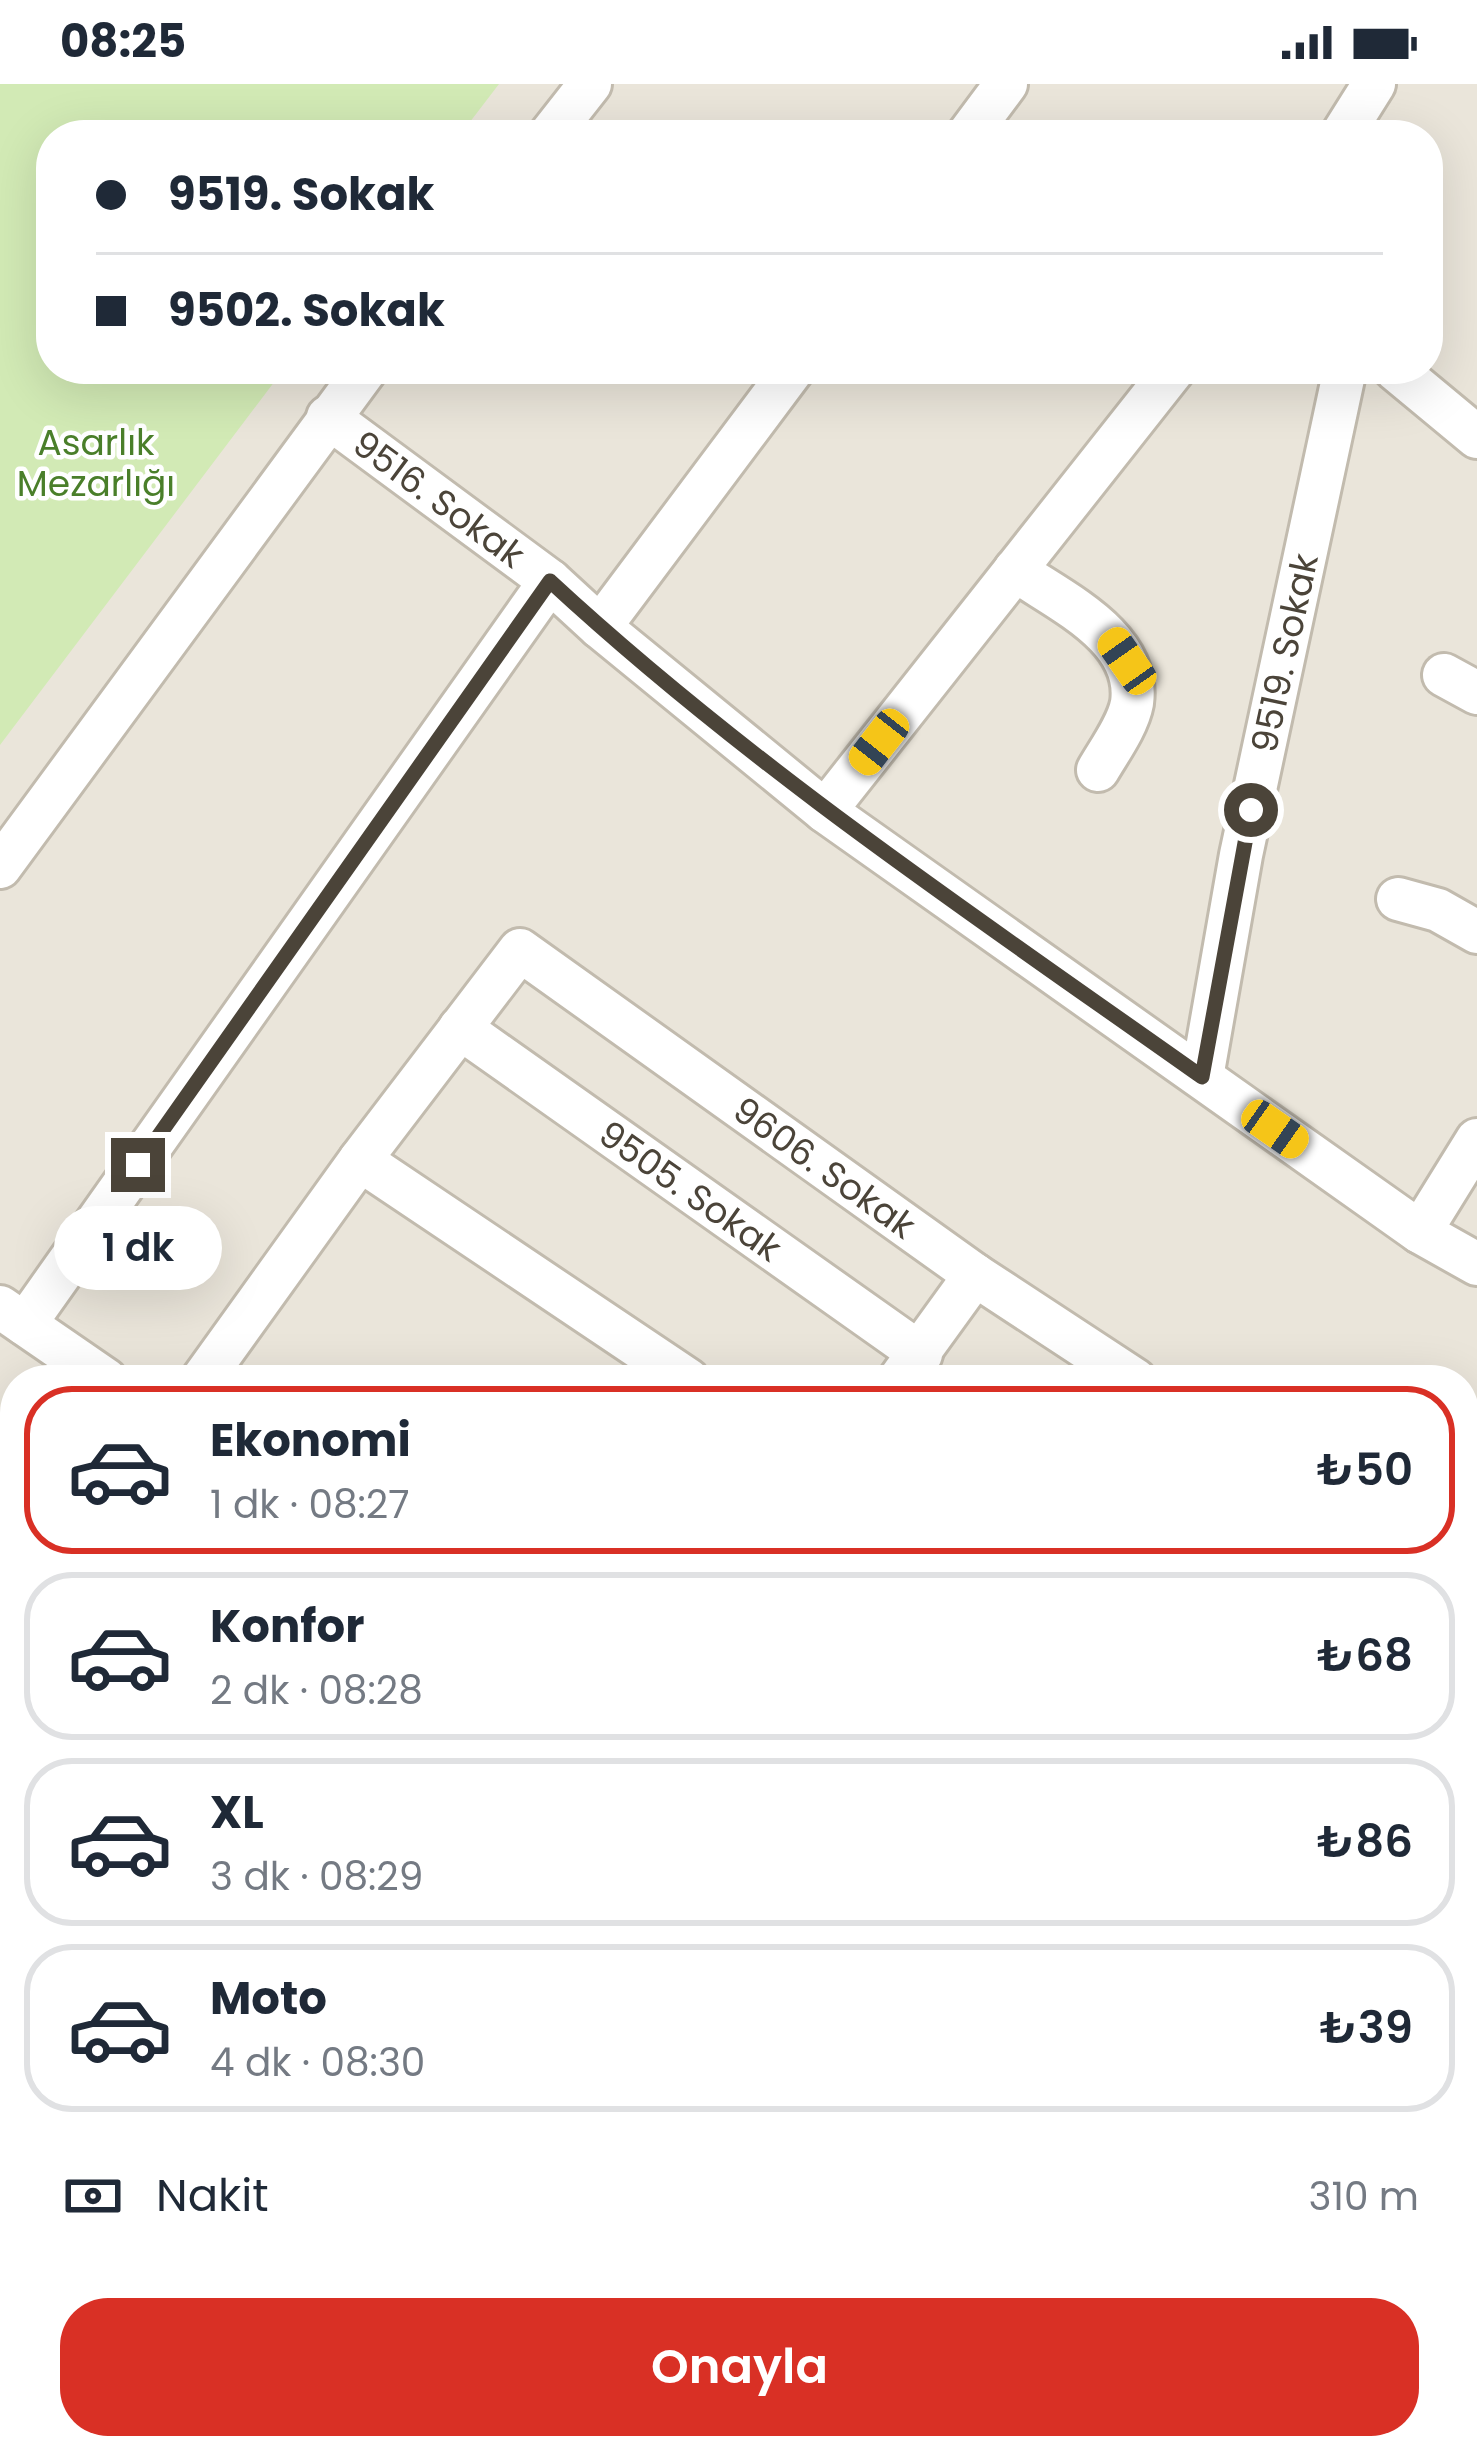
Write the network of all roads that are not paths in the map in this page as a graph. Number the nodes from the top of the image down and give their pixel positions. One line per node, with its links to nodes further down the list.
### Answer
1 (590, 84): 4 (street)
2 (1006, 84): 5 (street)
3 (1374, 84): 6 (street)
4 (562, 120)
5 (979, 120)
6 (1351, 120)
7 (354, 384): 12 (street)
8 (782, 384): 16 (street)
9 (1162, 384): 14 (street)
10 (1342, 384): 23 (street, 9519. Sokak)
11 (1413, 384): 13 (street)
12 (328, 418): 15 (street, 9516. Sokak); 19 (street)
13 (1477, 437)
14 (1015, 570): 17 (street); 18 (street)
15 (550, 581): 16 (street, 9516. Sokak); 29 (street)
16 (600, 627): 18 (street, 9516. Sokak)
17 (1098, 770)
18 (825, 812): 23 (street, 9516. Sokak)
19 (0, 867)
20 (1398, 899): 21 (street)
21 (1477, 932)
22 (460, 1028): 25 (street); 28 (street, 9606. Sokak); 33 (street, 9505. Sokak)
23 (1202, 1077): 26 (street, 9516. Sokak)
24 (1477, 1140): 26 (street)
25 (360, 1160): 31 (street); 32 (street)
26 (1420, 1232): 27 (street, 9516. Sokak)
27 (1477, 1264)
28 (975, 1275): 34 (street); 35 (street, 9606. Sokak)
29 (13, 1316): 30 (street)
30 (84, 1365)
31 (213, 1365)
32 (666, 1365)
33 (907, 1365)
34 (911, 1365)
35 (1112, 1365)

